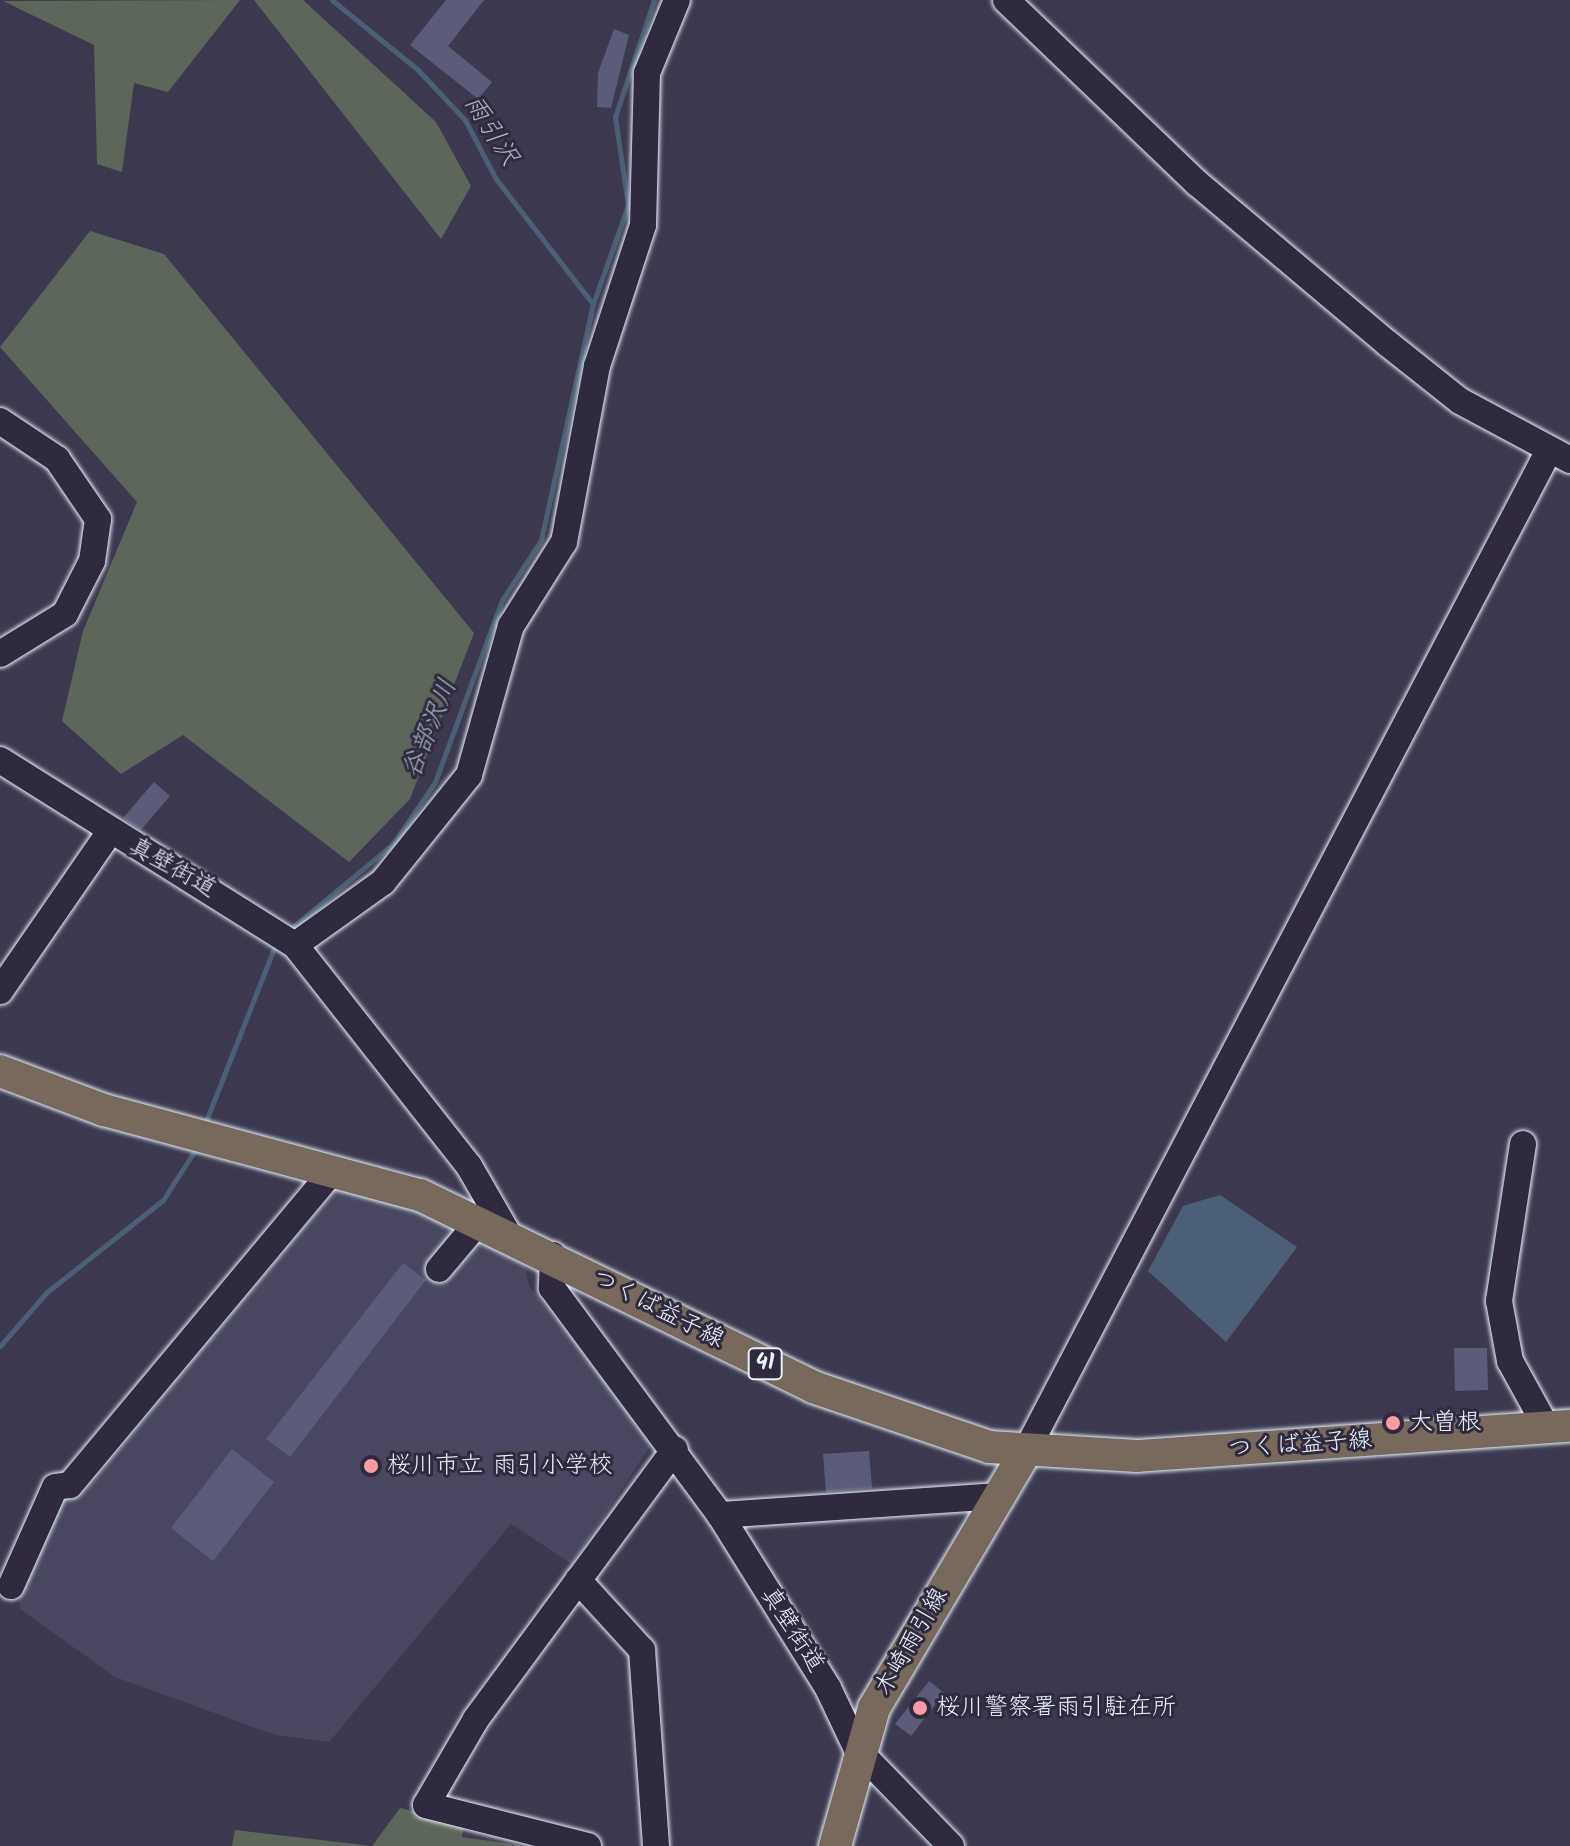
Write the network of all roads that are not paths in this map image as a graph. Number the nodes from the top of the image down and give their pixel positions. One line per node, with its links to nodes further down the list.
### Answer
1 (677, 0): 8 (street)
2 (1006, 0): 4 (street)
3 (0, 421): 5 (street)
4 (1559, 456): 18 (street)
5 (0, 654)
6 (0, 760): 7 (street)
7 (109, 833): 8 (street, 真壁街道); 9 (street, 真壁街道)
8 (287, 938): 13 (street, 真壁街道)
9 (0, 991)
10 (0, 1071): 12 (main road, つくば益子線 / 41)
11 (1523, 1144): 16 (street)
12 (333, 1170): 13 (main road, つくば益子線 / 41); 22 (street)
13 (493, 1226): 14 (main road, つくば益子線 / 41); 15 (street)
14 (553, 1255): 17 (street); 18 (main road, つくば益子線 / 41)
15 (439, 1269)
16 (1559, 1427): 18 (main road, つくば益子線 / 41)
17 (675, 1449): 20 (street, 真壁街道); 21 (street)
18 (1025, 1453): 19 (main road, 木崎雨引線)
19 (1000, 1496): 20 (street); 23 (main road, 木崎雨引線)
20 (720, 1515): 23 (street, 真壁街道)
21 (578, 1580): 24 (street); 25 (street)
22 (11, 1586)
23 (857, 1749): 26 (main road, 木崎雨引線); 27 (street, 真壁街道)
24 (588, 1846)
25 (656, 1846)
26 (835, 1846)
27 (951, 1846)

